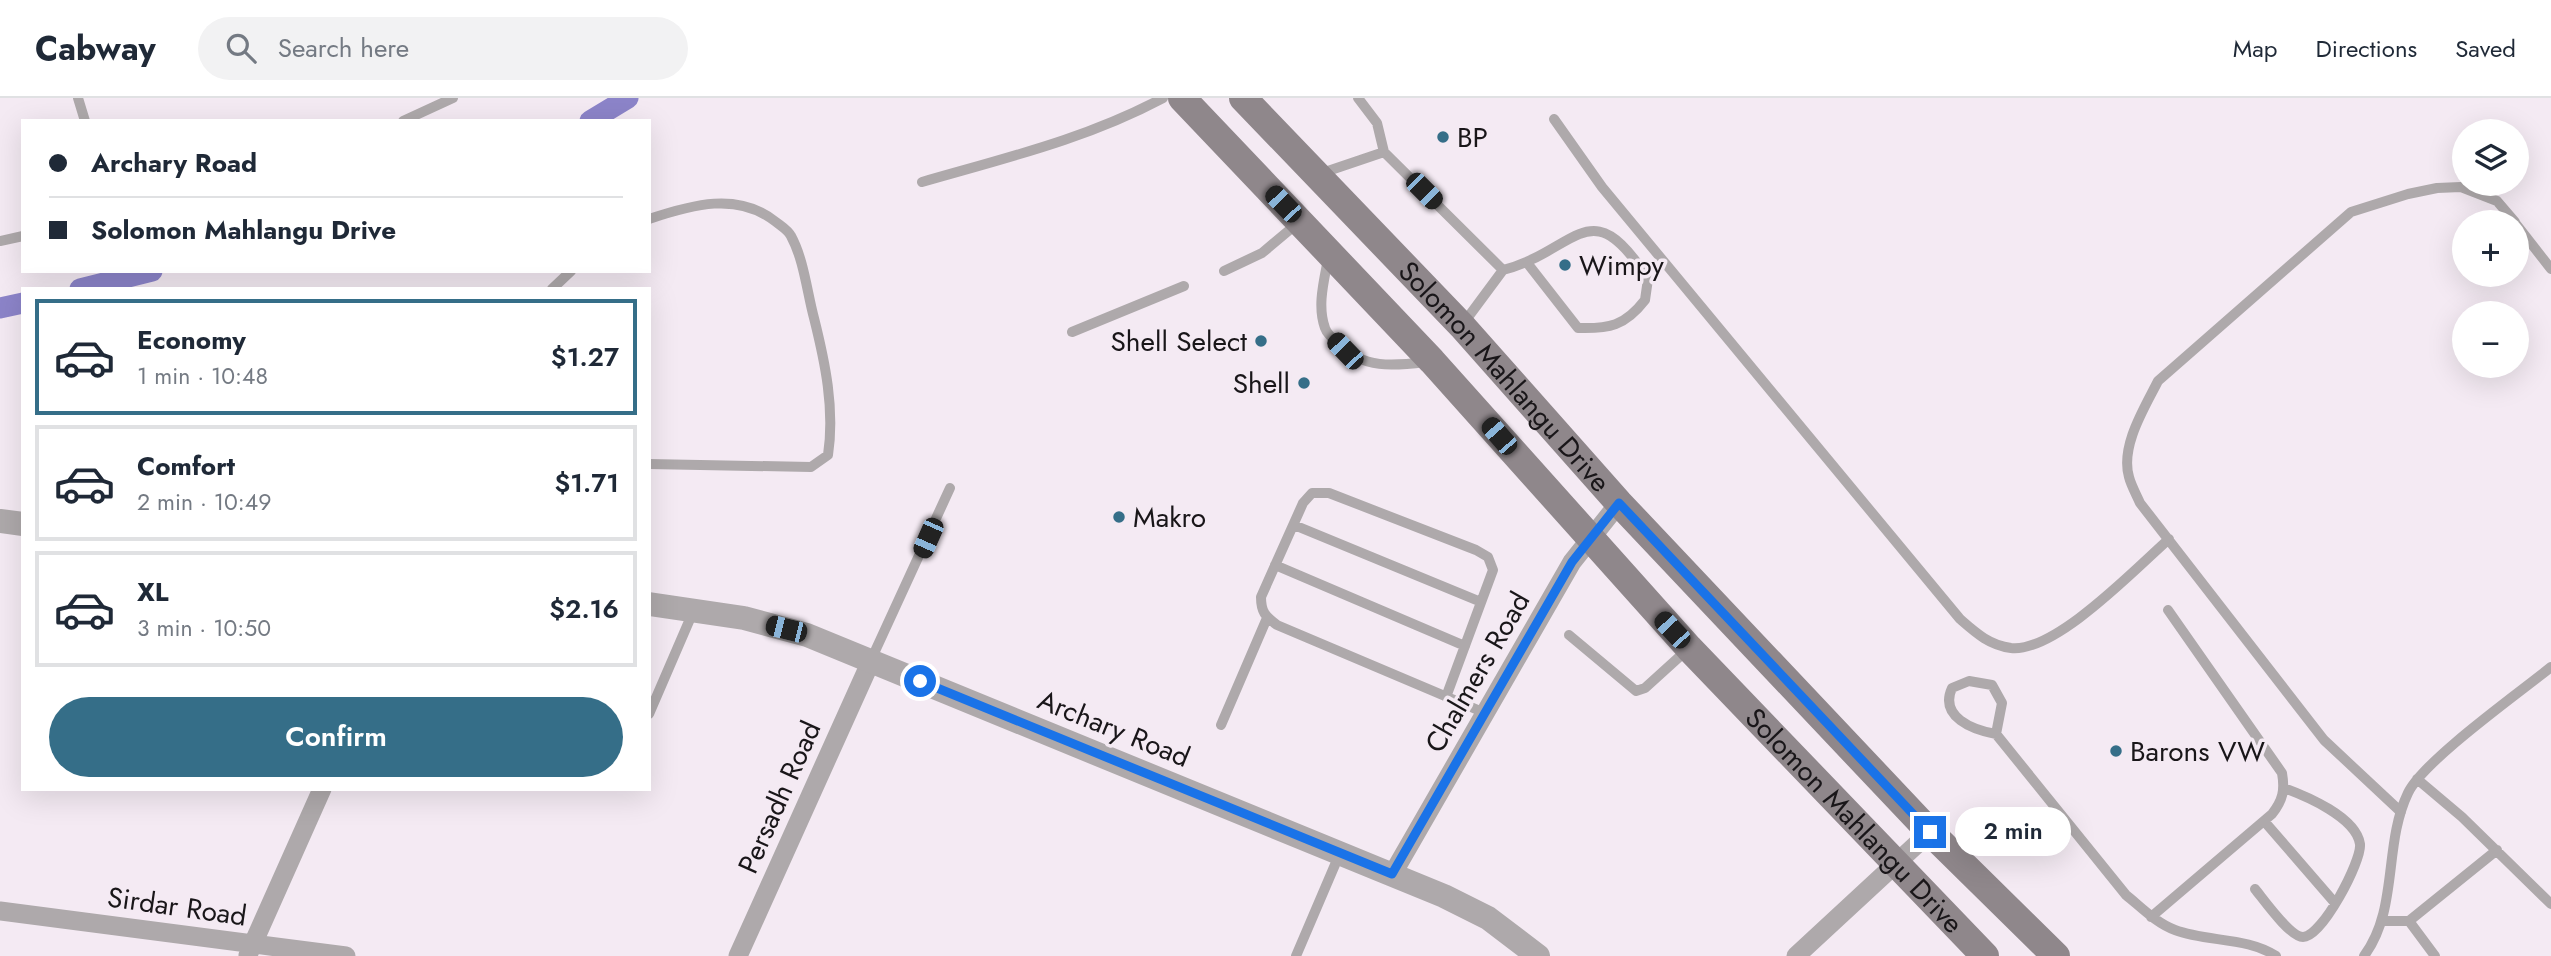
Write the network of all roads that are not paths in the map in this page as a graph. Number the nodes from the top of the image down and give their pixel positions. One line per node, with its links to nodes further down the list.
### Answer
1 (78, 98): 7 (lane)
2 (453, 98): 8 (lane)
3 (1163, 98): 12 (lane)
4 (1182, 98): 15 (main road, Solomon Mahlangu Drive)
5 (1243, 98): 11 (main road, Solomon Mahlangu Drive)
6 (1358, 98): 10 (lane)
7 (84, 119)
8 (407, 119)
9 (1554, 119): 37 (lane)
10 (1384, 152): 11 (lane); 22 (lane)
11 (1318, 174): 27 (main road, Solomon Mahlangu Drive)
12 (922, 182)
13 (2505, 210): 37 (lane)
14 (651, 218): 30 (lane)
15 (1300, 222): 19 (main road, Solomon Mahlangu Drive); 23 (lane)
16 (21, 236): 18 (lane)
17 (2529, 240): 21 (lane)
18 (0, 241)
19 (1329, 253): 29 (main road, Solomon Mahlangu Drive); 29 (lane)
20 (1528, 264): 20 (lane); 22 (lane)
21 (2551, 269)
22 (1503, 270): 27 (lane)
23 (1224, 271)
24 (569, 273): 26 (lane)
25 (1184, 286): 28 (lane)
26 (554, 287)
27 (1462, 326): 32 (main road, Solomon Mahlangu Drive)
28 (1072, 332)
29 (1433, 361): 36 (main road, Solomon Mahlangu Drive)
30 (651, 464)
31 (950, 488): 47 (lane)
32 (1619, 503): 36 (street, Chalmers Road); 59 (main road, Solomon Mahlangu Drive)
33 (0, 521): 34 (street)
34 (21, 524)
35 (1294, 525): 38 (lane); 39 (lane); 39 (lane)
36 (1588, 538): 46 (main road, Solomon Mahlangu Drive); 51 (street, Chalmers Road)
37 (2169, 539): 57 (lane)
38 (1275, 565): 43 (lane); 45 (lane)
39 (1481, 602): 45 (lane)
40 (651, 604): 42 (street, Archary Road)
41 (2168, 610): 55 (lane)
42 (693, 611): 47 (street, Archary Road); 50 (lane)
43 (1268, 618): 49 (lane); 52 (lane)
44 (1569, 635): 46 (lane)
45 (1465, 646): 49 (lane)
46 (1689, 649): 62 (main road, Solomon Mahlangu Drive)
47 (871, 661): 61 (street, Archary Road); 73 (street, Persadh Road)
48 (2551, 667): 54 (lane)
49 (1446, 696): 51 (lane)
50 (651, 709)
51 (1485, 713): 63 (street, Chalmers Road)
52 (1221, 725)
53 (1996, 734): 53 (lane); 68 (lane)
54 (2417, 779): 57 (lane); 60 (lane)
55 (2284, 788): 58 (lane); 65 (lane)
56 (321, 791): 71 (street)
57 (2401, 812): 70 (lane)
58 (2264, 821): 65 (lane); 68 (lane)
59 (1930, 832): 62 (street); 78 (main road, Solomon Mahlangu Drive)
60 (2497, 850): 66 (lane); 69 (lane)
61 (1340, 853): 63 (street, Archary Road); 74 (lane)
62 (1897, 861): 76 (street); 77 (main road, Solomon Mahlangu Drive)
63 (1392, 874): 75 (street, Archary Road)
64 (2255, 889): 65 (lane)
65 (2335, 903)
66 (2551, 904)
67 (0, 911): 71 (street, Sirdar Road)
68 (2151, 916): 79 (lane)
69 (2409, 921): 70 (lane); 81 (lane)
70 (2382, 922): 80 (lane)
71 (250, 950): 72 (street, Sirdar Road)
72 (346, 956)
73 (738, 956)
74 (1296, 956)
75 (1538, 956)
76 (1796, 956)
77 (1986, 956)
78 (2056, 956)
79 (2276, 956)
80 (2364, 956)
81 (2435, 956)

